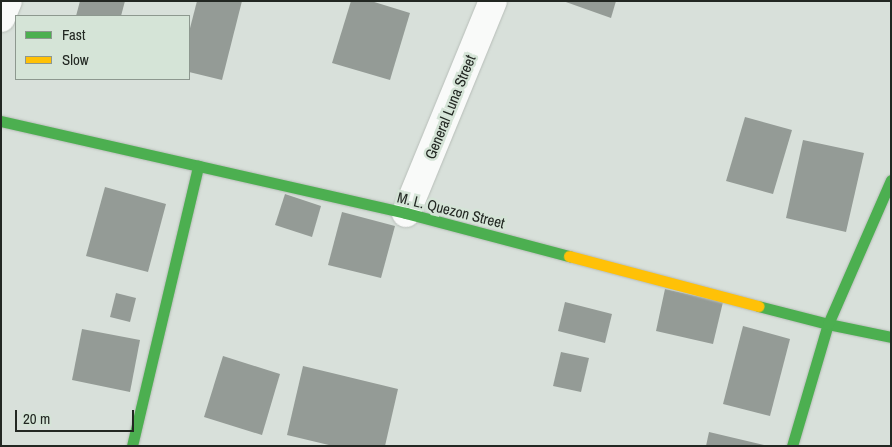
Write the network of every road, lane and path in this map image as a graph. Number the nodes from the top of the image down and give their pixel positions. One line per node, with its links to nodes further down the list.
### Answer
1 (8, 1): 3 (street)
2 (493, 1): 7 (street, General Luna Street)
3 (1, 18)
4 (1, 121): 5 (main road, M. L. Quezon Street)
5 (198, 166): 7 (main road, M. L. Quezon Street); 10 (main road)
6 (891, 180): 8 (main road)
7 (406, 213): 8 (main road, M. L. Quezon Street)
8 (828, 324): 9 (main road, M. L. Quezon Street); 11 (main road)
9 (891, 337)
10 (132, 446)
11 (792, 446)

